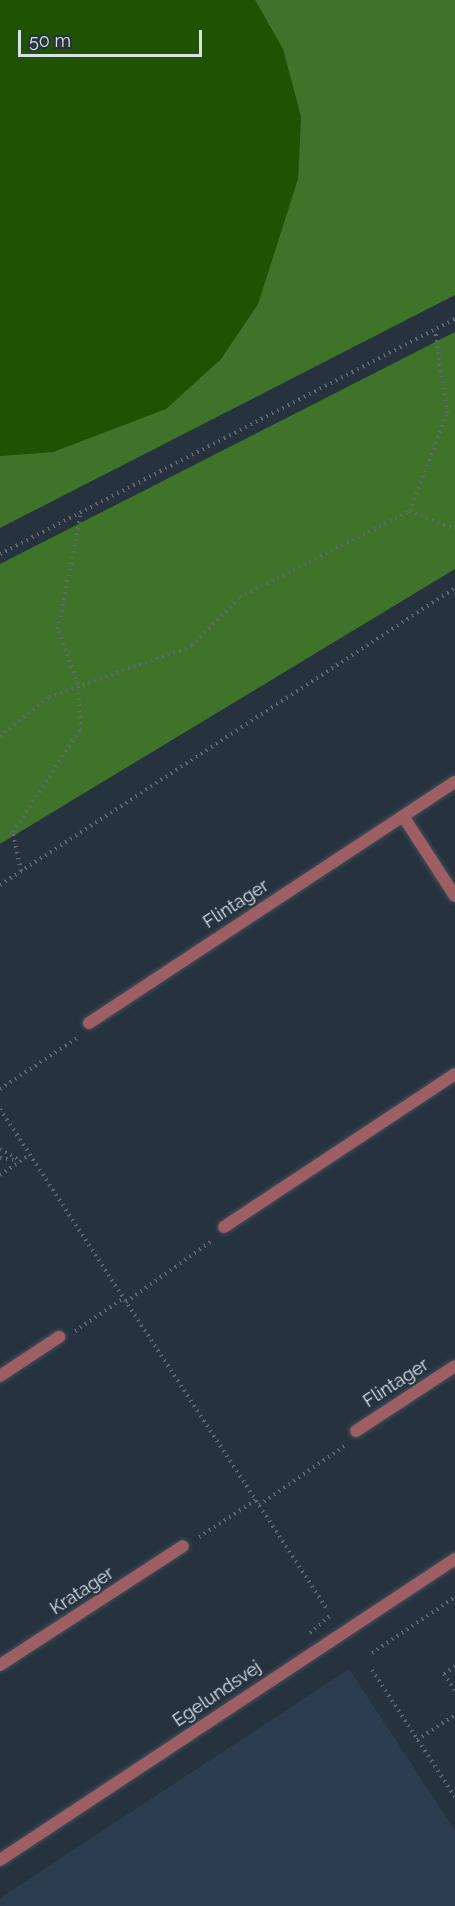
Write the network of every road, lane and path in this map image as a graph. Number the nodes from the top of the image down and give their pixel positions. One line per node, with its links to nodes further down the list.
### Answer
1 (455, 319): 2 (path)
2 (435, 330): 3 (path); 4 (path)
3 (410, 511): 5 (path); 8 (path)
4 (81, 513): 6 (path); 8 (path)
5 (455, 528)
6 (0, 554)
7 (455, 588): 12 (path)
8 (78, 684): 9 (path); 12 (path)
9 (0, 736)
10 (455, 782): 11 (street, Flintager)
11 (403, 816): 14 (street); 15 (street, Flintager)
12 (21, 871): 13 (path)
13 (0, 885)
14 (455, 896)
15 (89, 1023): 17 (path)
16 (455, 1074): 24 (street)
17 (0, 1089)
18 (0, 1109): 20 (path)
19 (0, 1149): 22 (path)
20 (30, 1155): 22 (path); 25 (path)
21 (0, 1158): 22 (path)
22 (21, 1161): 23 (path)
23 (0, 1175)
24 (224, 1227): 25 (path)
25 (125, 1300): 26 (path); 30 (path)
26 (59, 1337): 28 (street)
27 (455, 1366): 29 (street, Flintager)
28 (0, 1376)
29 (356, 1431): 31 (path)
30 (256, 1500): 31 (path); 32 (path)
31 (259, 1505): 35 (path)
32 (183, 1546): 39 (street, Kratager)
33 (455, 1559): 46 (street, Egelundsvej)
34 (455, 1597): 38 (path)
35 (327, 1609)
36 (331, 1615): 37 (path)
37 (308, 1630)
38 (372, 1653)
39 (0, 1665)
40 (455, 1666): 42 (path)
41 (372, 1670): 44 (path)
42 (455, 1691)
43 (455, 1715): 44 (path)
44 (417, 1740): 45 (path)
45 (455, 1797)
46 (0, 1860)

